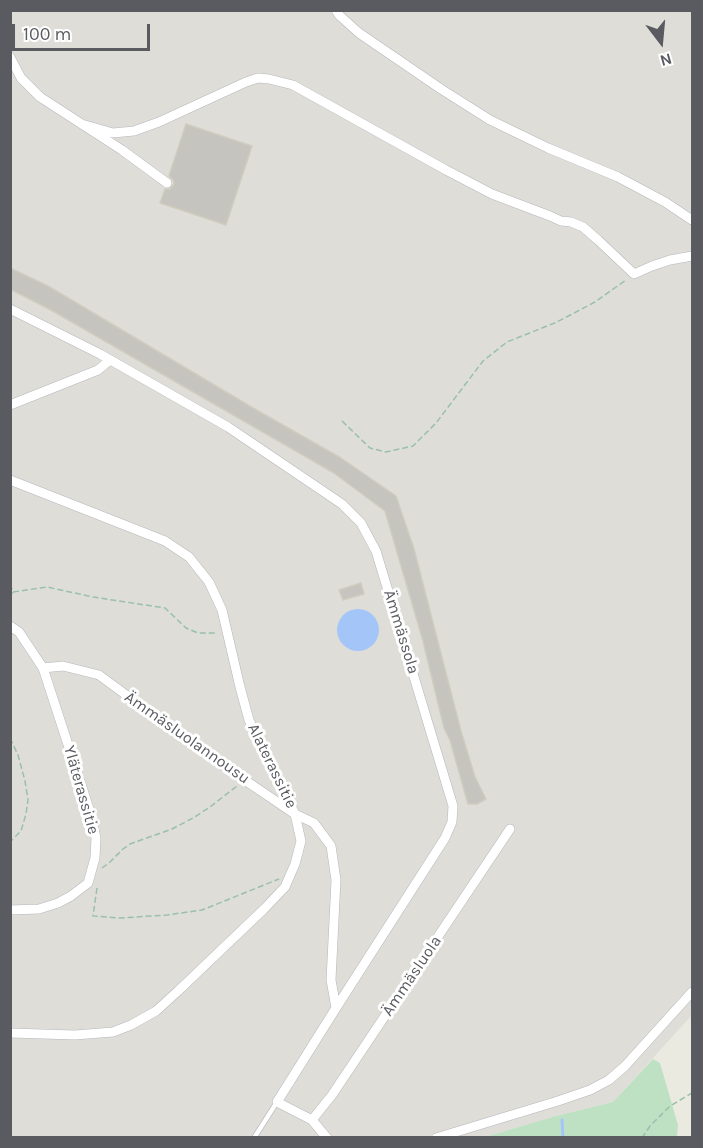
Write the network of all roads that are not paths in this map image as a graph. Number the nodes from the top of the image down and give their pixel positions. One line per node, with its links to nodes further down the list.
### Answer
1 (336, 10): 5 (street)
2 (10, 57): 3 (street)
3 (85, 125): 4 (street); 6 (street)
4 (167, 183)
5 (693, 220)
6 (693, 256)
7 (10, 309): 8 (street, Ämmässola)
8 (110, 360): 9 (street); 17 (street, Ämmässola)
9 (10, 405)
10 (10, 480): 13 (street, Alaterassitie)
11 (10, 626): 12 (street, Yläterassitie)
12 (43, 668): 13 (street, Ämmäsluolannousu); 15 (street, Yläterassitie)
13 (295, 814): 17 (street, Ämmäsluolannousu); 18 (street, Alaterassitie)
14 (510, 829): 20 (street, Ämmäsluola)
15 (10, 910)
16 (693, 992): 23 (street)
17 (336, 1008): 19 (street, Ämmässola)
18 (10, 1034)
19 (277, 1102): 20 (street); 21 (lane)
20 (312, 1120): 22 (street)
21 (254, 1137)
22 (327, 1137)
23 (436, 1137)

